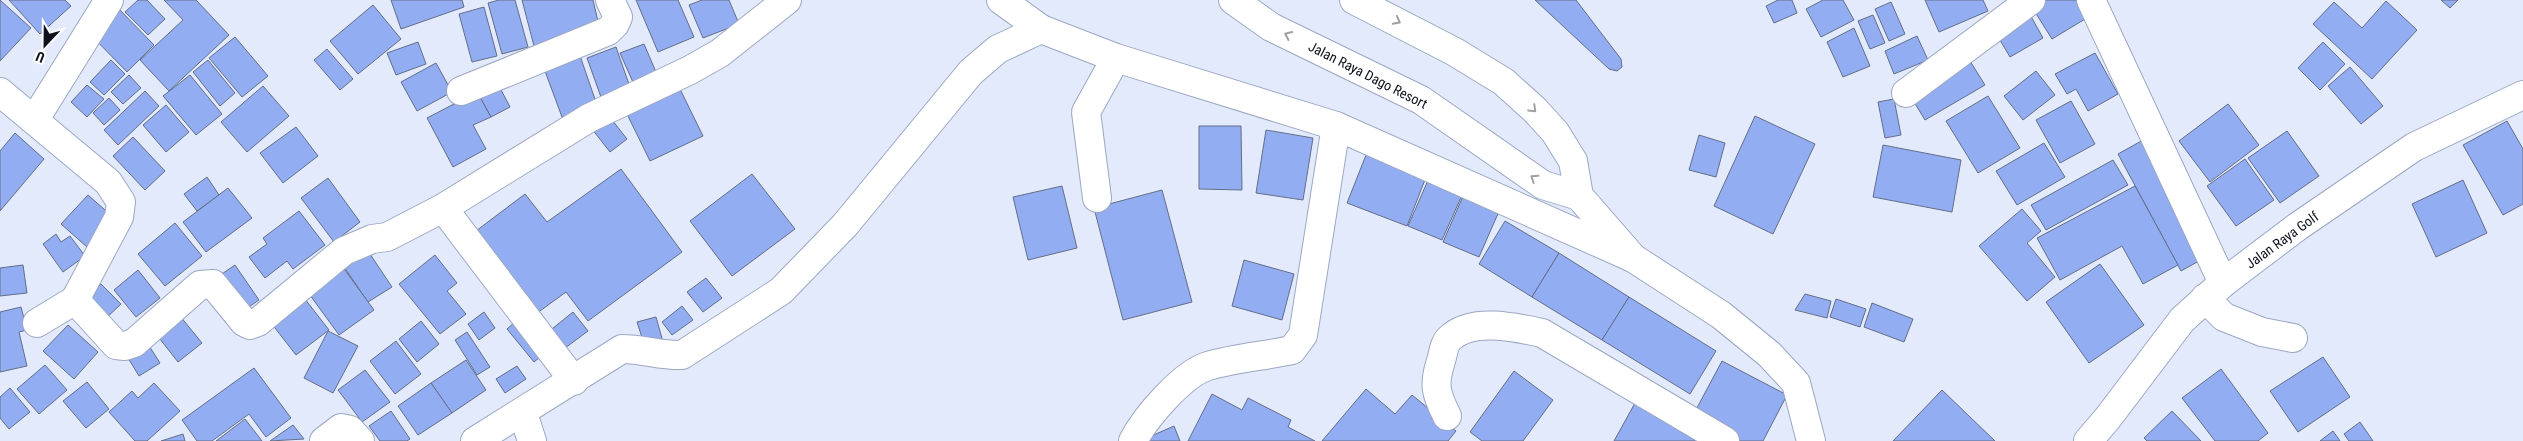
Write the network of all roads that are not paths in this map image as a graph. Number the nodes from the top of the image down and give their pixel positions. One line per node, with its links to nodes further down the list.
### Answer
1 (109, 0): 15 (street)
2 (610, 0): 11 (street)
3 (786, 0): 19 (street)
4 (1001, 0): 9 (street)
5 (1233, 0): 17 (street, Jalan Raya Dago Resort, one-way to 5)
6 (1354, 0): 17 (street, one-way to 17)
7 (2031, 0): 13 (street)
8 (2092, 0): 21 (street)
9 (1041, 29): 10 (street); 25 (street)
10 (1116, 58): 16 (street); 18 (street)
11 (461, 91)
12 (0, 92): 15 (street)
13 (1906, 93)
14 (2523, 95): 21 (street, Jalan Raya Golf)
15 (35, 120): 22 (street)
16 (1336, 126): 20 (street); 32 (street)
17 (1579, 196): 20 (street)
18 (1097, 198)
19 (443, 208): 22 (street); 25 (street)
20 (1633, 258): 34 (street)
21 (2214, 290): 24 (street); 35 (street, Jalan Raya Golf)
22 (75, 300): 23 (street)
23 (37, 323)
24 (2293, 338)
25 (574, 380): 26 (street)
26 (523, 412): 30 (street); 31 (street)
27 (1447, 416): 33 (street)
28 (324, 441): 29 (street)
29 (360, 441)
30 (475, 441)
31 (532, 441)
32 (1133, 441)
33 (1725, 441)
34 (1811, 441)
35 (2088, 441)

